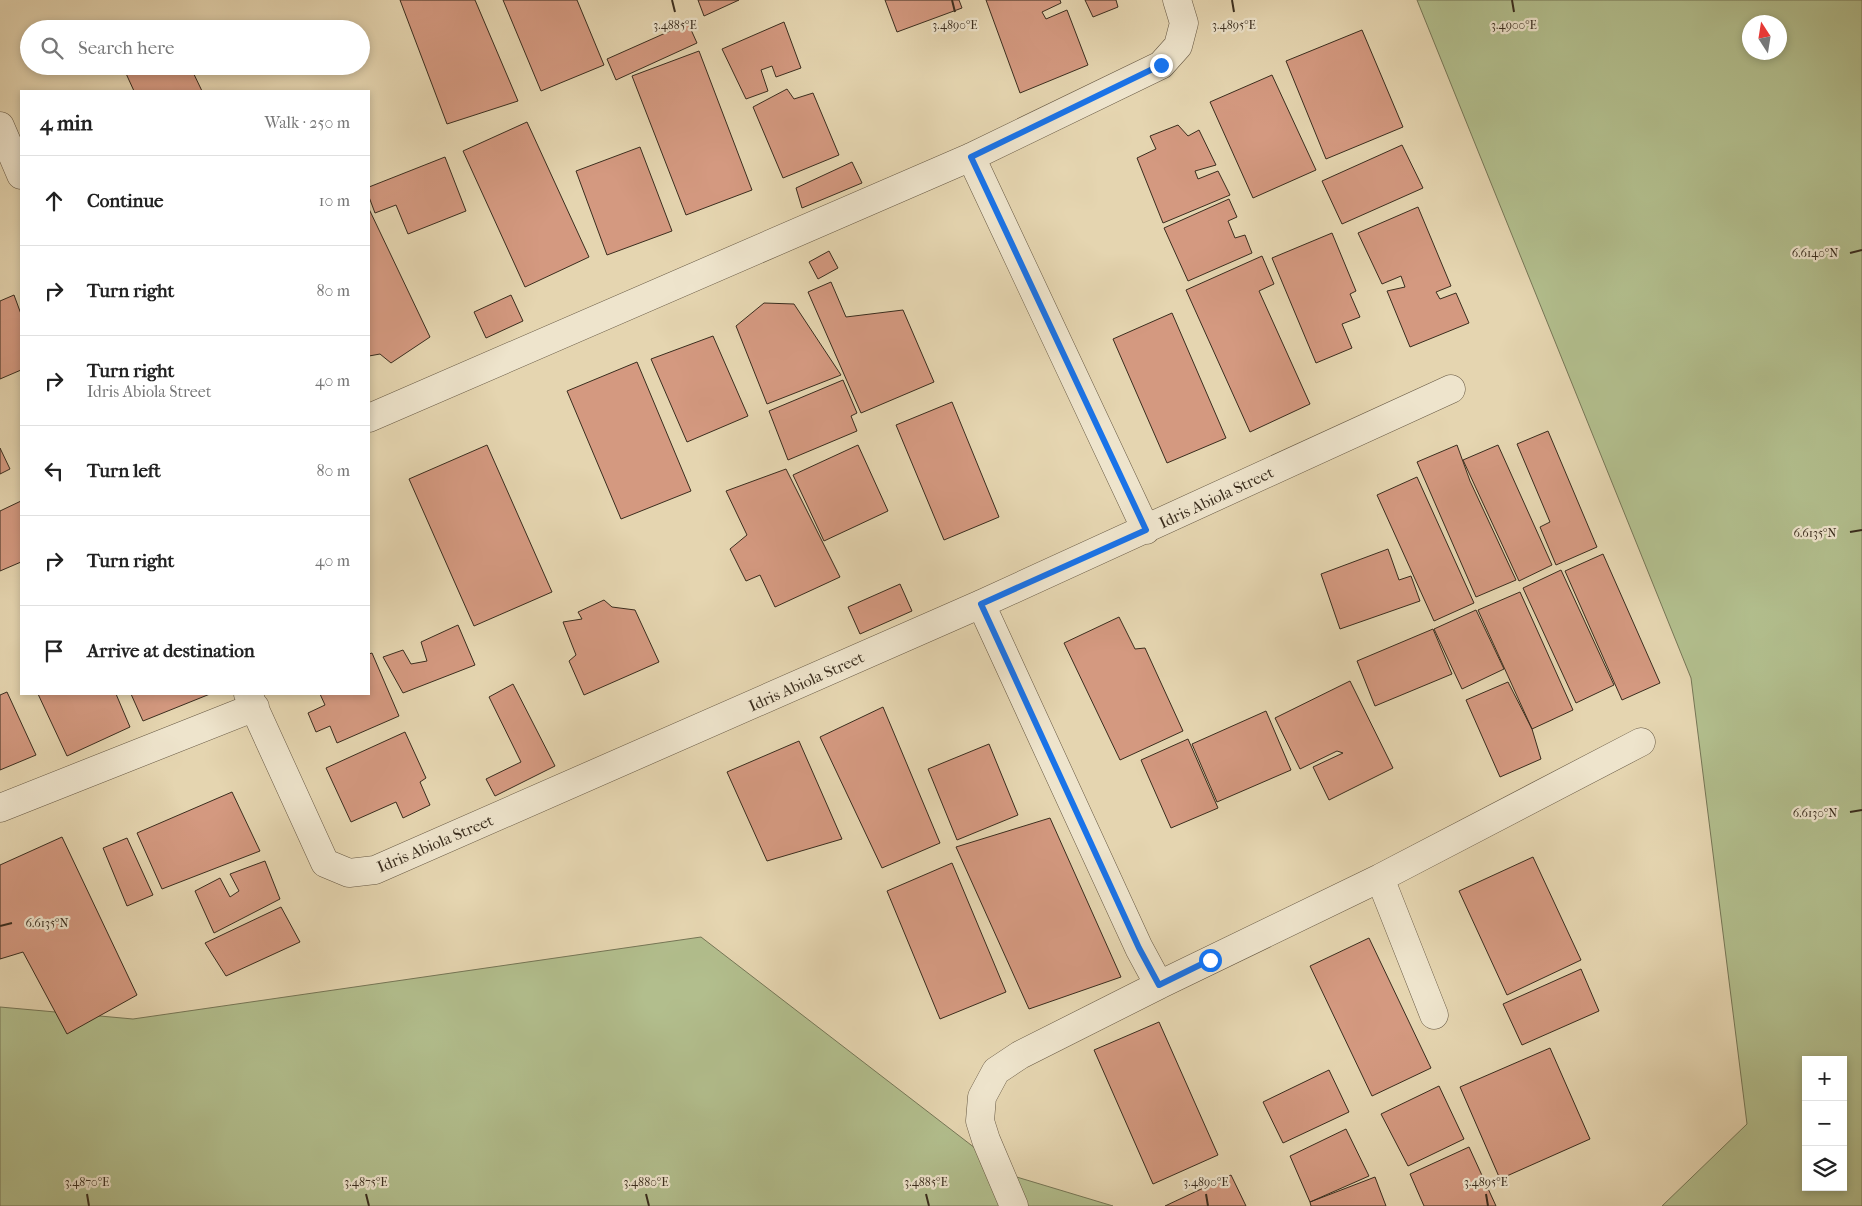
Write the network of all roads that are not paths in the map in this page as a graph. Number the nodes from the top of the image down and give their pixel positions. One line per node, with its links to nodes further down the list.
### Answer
1 (1176, 0): 3 (street)
2 (0, 126): 4 (street)
3 (971, 157): 6 (street); 7 (street)
4 (20, 173)
5 (1451, 389): 7 (street, Idris Abiola Street)
6 (370, 418)
7 (1146, 530): 8 (street, Idris Abiola Street)
8 (981, 604): 9 (street, Idris Abiola Street); 13 (street)
9 (252, 701): 11 (street)
10 (1641, 742): 12 (street)
11 (0, 808)
12 (1380, 878): 13 (street); 14 (street)
13 (1159, 985): 15 (street)
14 (1434, 1015)
15 (1014, 1206)

